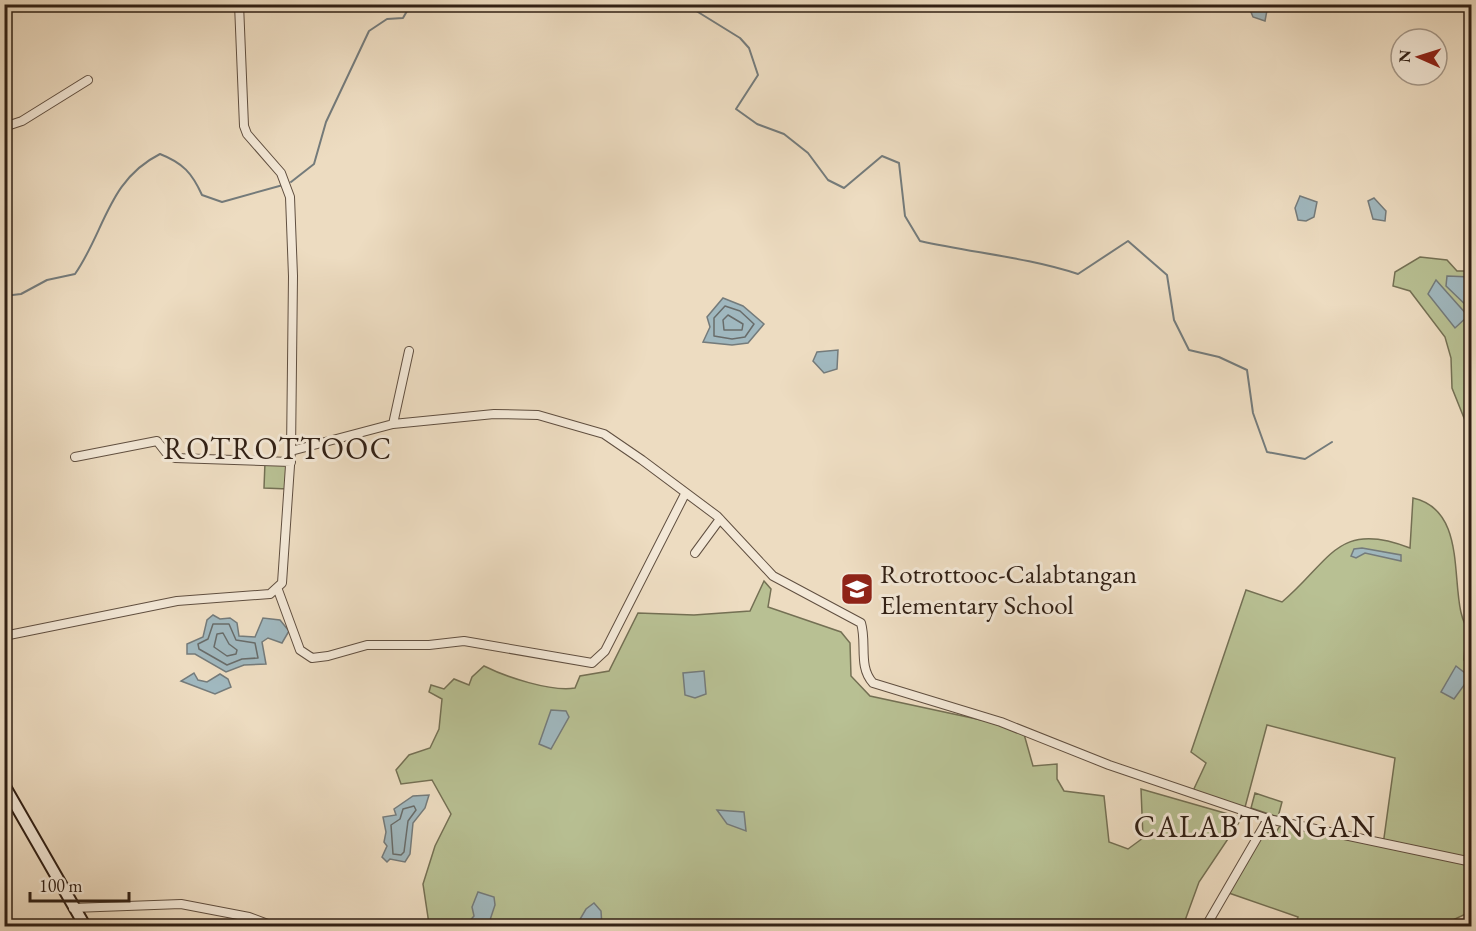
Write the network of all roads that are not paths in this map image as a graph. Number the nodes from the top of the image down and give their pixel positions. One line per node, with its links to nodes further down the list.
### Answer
1 (239, 4): 6 (street)
2 (88, 80): 3 (street)
3 (4, 127)
4 (409, 351): 5 (street)
5 (393, 424): 6 (street); 9 (street)
6 (291, 451): 8 (street)
7 (75, 457): 8 (street)
8 (291, 462): 12 (street)
9 (685, 494): 10 (street); 12 (street)
10 (720, 519): 11 (street); 15 (street)
11 (695, 553)
12 (278, 590): 13 (street)
13 (4, 636)
14 (4, 786): 17 (main road)
15 (1268, 819): 16 (street); 20 (street)
16 (1472, 862)
17 (73, 908): 18 (main road); 19 (street)
18 (85, 927)
19 (273, 927)
20 (1206, 927)

